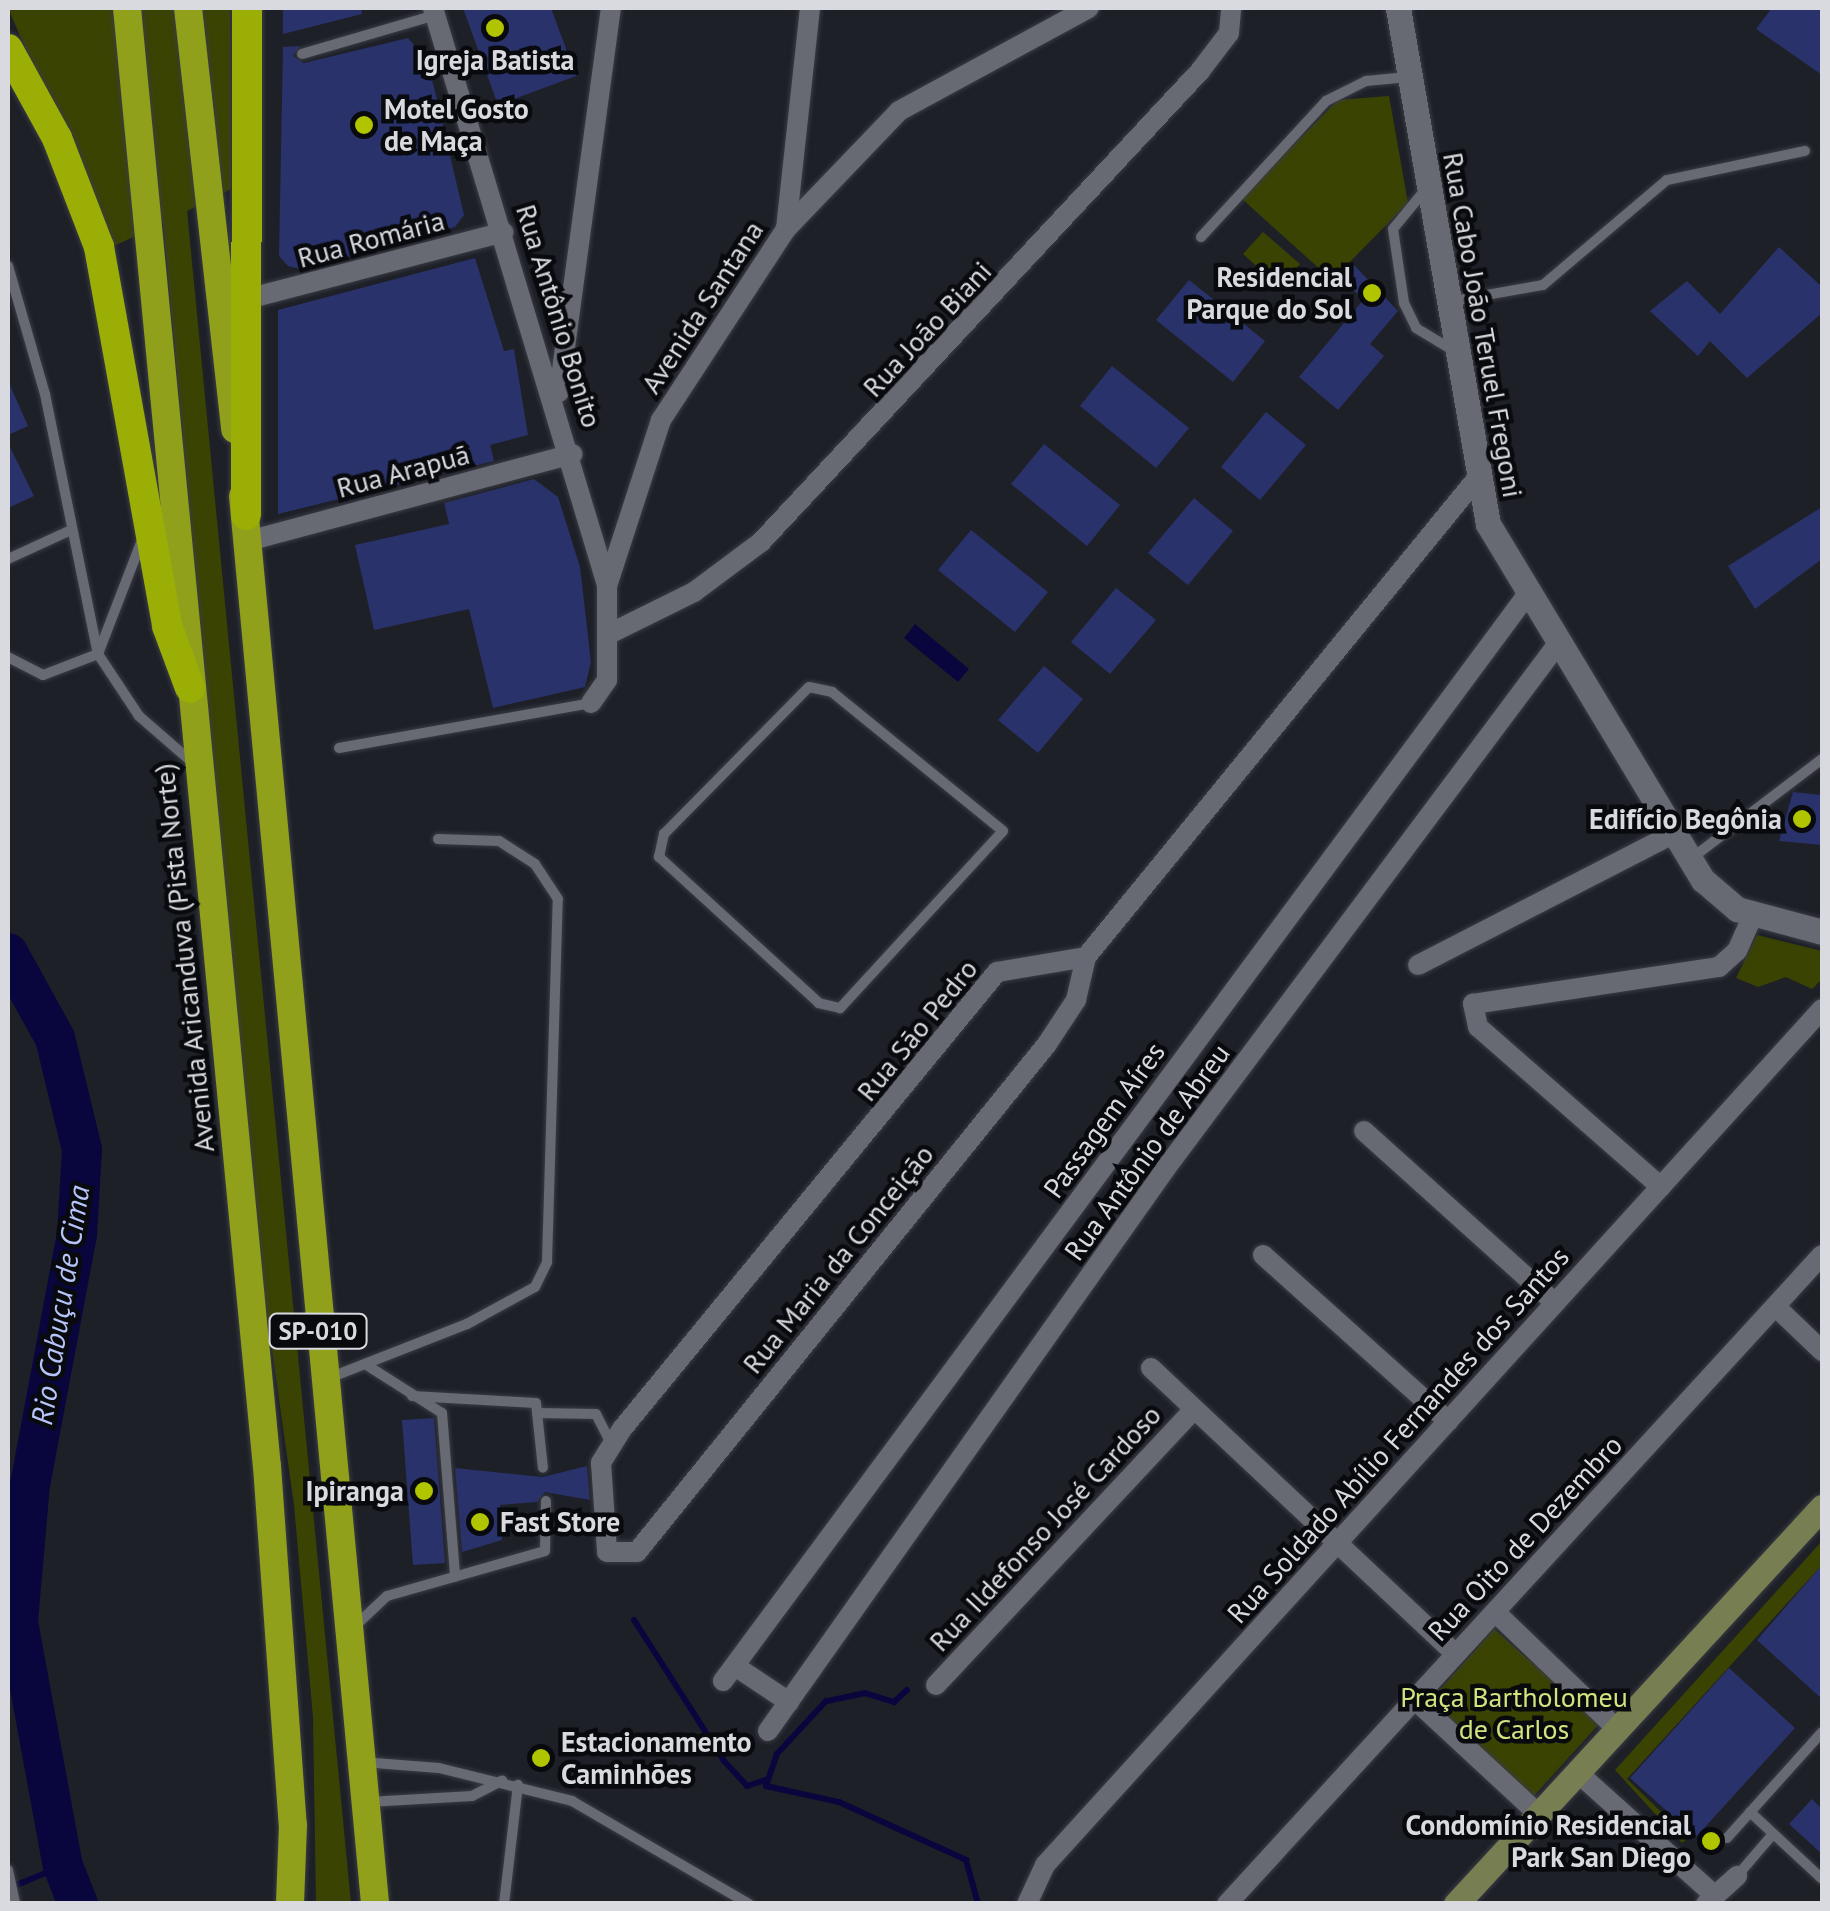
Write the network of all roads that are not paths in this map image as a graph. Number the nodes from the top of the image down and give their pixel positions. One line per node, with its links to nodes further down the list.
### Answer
1 (127, 8): 35 (highway, Avenida Aricanduva (Pista Norte))
2 (188, 8): 26 (highway)
3 (247, 8): 19 (highway)
4 (611, 8): 22 (street)
5 (810, 8): 15 (street)
6 (1089, 8): 15 (street, Avenida Santana)
7 (1232, 8): 31 (street, Rua João Biani)
8 (1398, 8): 12 (street, Rua Cabo João Teruel Fregoni)
9 (434, 12): 11 (lane); 16 (street, Rua Antônio Bonito)
10 (8, 49): 25 (highway)
11 (302, 54)
12 (1409, 77): 14 (street, Rua Cabo João Teruel Fregoni); 17 (lane)
13 (1805, 150): 20 (lane)
14 (1429, 186): 20 (street, Rua Cabo João Teruel Fregoni); 21 (lane)
15 (786, 230): 29 (street, Avenida Santana)
16 (504, 232): 19 (street, Rua Romária); 22 (street, Rua Antônio Bonito)
17 (1201, 237)
18 (8, 266): 27 (lane)
19 (252, 298): 26 (highway)
20 (1446, 302): 21 (street, Rua Cabo João Teruel Fregoni)
21 (1454, 351): 24 (street, Rua Cabo João Teruel Fregoni)
22 (558, 401): 23 (street, Rua Antônio Bonito)
23 (573, 454): 26 (street, Rua Arapuã); 29 (street, Rua Antônio Bonito)
24 (1474, 482): 30 (street, Rua Cabo João Teruel Fregoni); 46 (street)
25 (150, 522): 33 (lane); 35 (highway)
26 (247, 528): 58 (highway, SP-010)
27 (69, 531): 28 (lane); 33 (lane)
28 (8, 559)
29 (607, 586): 31 (street, Avenida Santana)
30 (1530, 592): 32 (street, Rua Cabo João Teruel Fregoni); 75 (street, Passagem Aíres)
31 (607, 634): 37 (street, Avenida Santana)
32 (1559, 642): 41 (street, Rua Cabo João Teruel Fregoni); 75 (street, Rua Antônio de Abreu)
33 (98, 654): 34 (lane); 40 (lane)
34 (8, 657)
35 (190, 688): 40 (highway, Avenida Aricanduva (Pista Norte))
36 (798, 692): 36 (lane)
37 (591, 703): 38 (lane, Avenida Santana)
38 (338, 748)
39 (1822, 759): 43 (lane)
40 (197, 765): 93 (highway, Avenida Aricanduva (Pista Norte) / SP-010)
41 (1677, 832): 43 (street, Rua Cabo João Teruel Fregoni); 47 (street)
42 (438, 840): 56 (lane)
43 (1691, 859): 44 (street, Rua Cabo João Teruel Fregoni)
44 (1752, 914): 45 (street, Rua Cabo João Teruel Fregoni); 50 (street)
45 (1822, 932)
46 (1086, 956): 63 (street, Rua São Pedro); 68 (street, Rua Maria da Conceição)
47 (1418, 965)
48 (1822, 1009): 50 (street, Rua Soldado Abílio Fernandes dos Santos)
49 (1364, 1131): 53 (street)
50 (1661, 1187): 53 (street, Rua Soldado Abílio Fernandes dos Santos)
51 (1263, 1254): 62 (street)
52 (1822, 1255): 54 (street, Rua Oito de Dezembro)
53 (1555, 1304): 62 (street, Rua Soldado Abílio Fernandes dos Santos)
54 (1776, 1308): 55 (street); 70 (street, Rua Oito de Dezembro)
55 (1822, 1352)
56 (364, 1364): 58 (lane); 59 (lane)
57 (1151, 1368): 60 (street)
58 (323, 1380): 71 (highway, SP-010)
59 (406, 1396): 61 (lane); 69 (lane)
60 (1194, 1409): 67 (street); 73 (street, Rua Ildefonso José Cardoso)
61 (537, 1413): 63 (lane); 64 (lane)
62 (1448, 1421): 67 (street, Rua Soldado Abílio Fernandes dos Santos)
63 (611, 1444): 68 (street, Rua São Pedro)
64 (543, 1468)
65 (546, 1501): 69 (lane)
66 (1822, 1507): 76 (main road)
67 (1337, 1543): 72 (street); 97 (street, Rua Soldado Abílio Fernandes dos Santos)
68 (604, 1546)
69 (455, 1576): 71 (lane)
70 (1496, 1612): 72 (street, Rua Oito de Dezembro); 76 (street)
71 (347, 1633): 79 (highway, SP-010)
72 (1454, 1653): 74 (street, Rua Oito de Dezembro)
73 (936, 1685)
74 (1413, 1698): 85 (street); 98 (street, Rua Oito de Dezembro)
75 (789, 1702): 77 (street, Rua Antônio de Abreu)
76 (1617, 1729): 80 (main road)
77 (768, 1731)
78 (1822, 1732): 84 (lane)
79 (362, 1762): 81 (lane); 83 (highway, SP-010)
80 (1576, 1772): 85 (main road); 91 (street)
81 (503, 1780): 82 (lane); 83 (lane)
82 (518, 1784): 95 (lane); 96 (lane)
83 (366, 1802): 94 (highway, SP-010)
84 (1750, 1812): 86 (lane); 87 (lane)
85 (1537, 1813): 99 (main road)
86 (1773, 1834): 89 (lane); 90 (lane)
87 (1727, 1838)
88 (8, 1870): 92 (lane)
89 (1738, 1876): 91 (street)
90 (1822, 1878)
91 (1709, 1898)
92 (15, 1904)
93 (290, 1904)
94 (375, 1904)
95 (504, 1904)
96 (749, 1904)
97 (1027, 1904)
98 (1227, 1904)
99 (1456, 1904)

